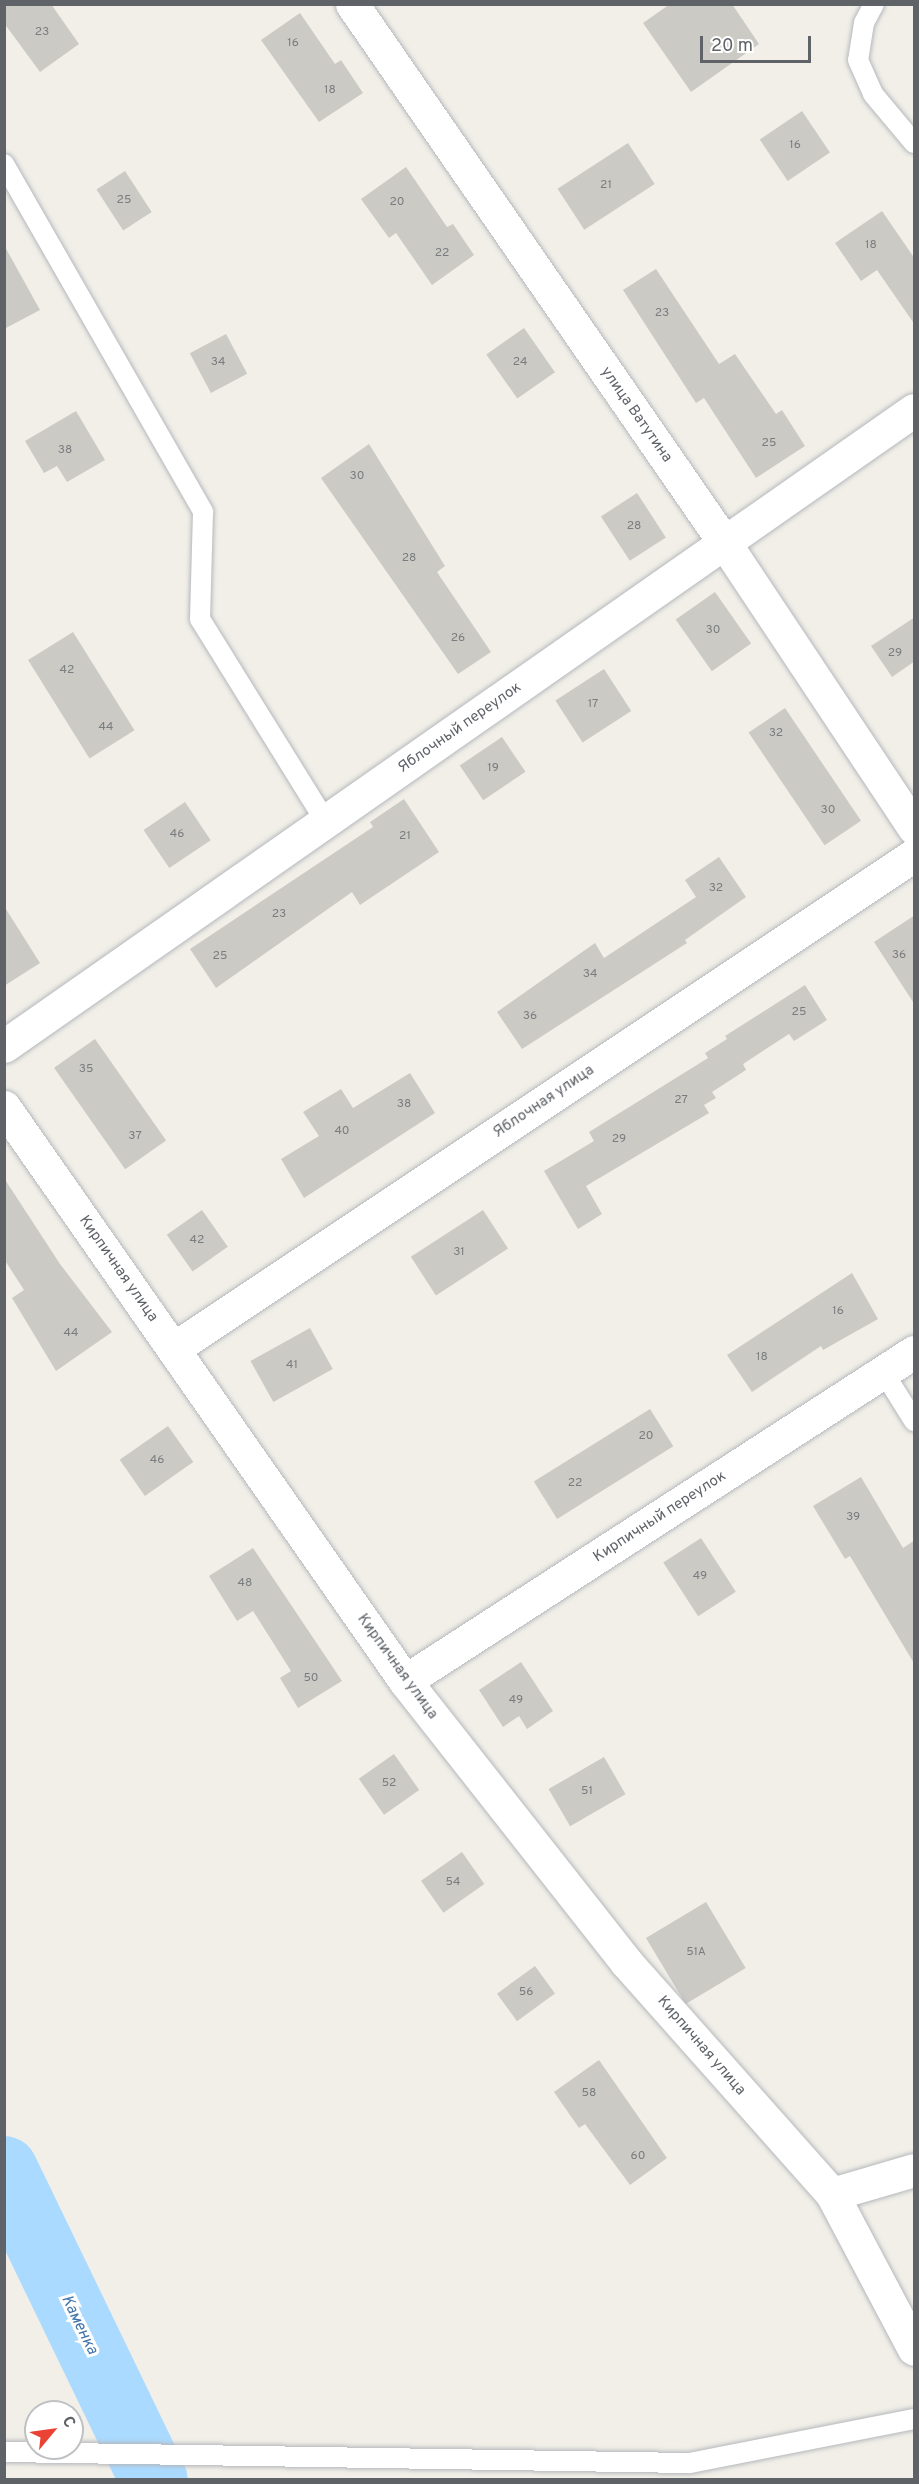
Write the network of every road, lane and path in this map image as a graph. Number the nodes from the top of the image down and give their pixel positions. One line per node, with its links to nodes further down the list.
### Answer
1 (352, 4): 6 (street, улица Ватутина)
2 (874, 4): 3 (lane)
3 (915, 143)
4 (5, 168): 7 (lane)
5 (915, 410): 6 (street, Яблочный переулок)
6 (724, 542): 7 (street, Яблочный переулок); 8 (street, улица Ватутина)
7 (326, 822): 10 (street, Яблочный переулок)
8 (915, 828)
9 (915, 855): 12 (street, Яблочная улица)
10 (4, 1046)
11 (4, 1107): 12 (street, Кирпичная улица)
12 (173, 1349): 16 (street, Кирпичная улица)
13 (915, 1352): 14 (street, Кирпичный переулок)
14 (884, 1373): 15 (lane); 16 (street, Кирпичный переулок)
15 (915, 1421)
16 (405, 1681): 18 (street, Кирпичная улица)
17 (915, 2170): 18 (street)
18 (832, 2194): 19 (street, Кирпичная улица)
19 (915, 2349)
20 (915, 2419): 21 (lane)
21 (4, 2452)

